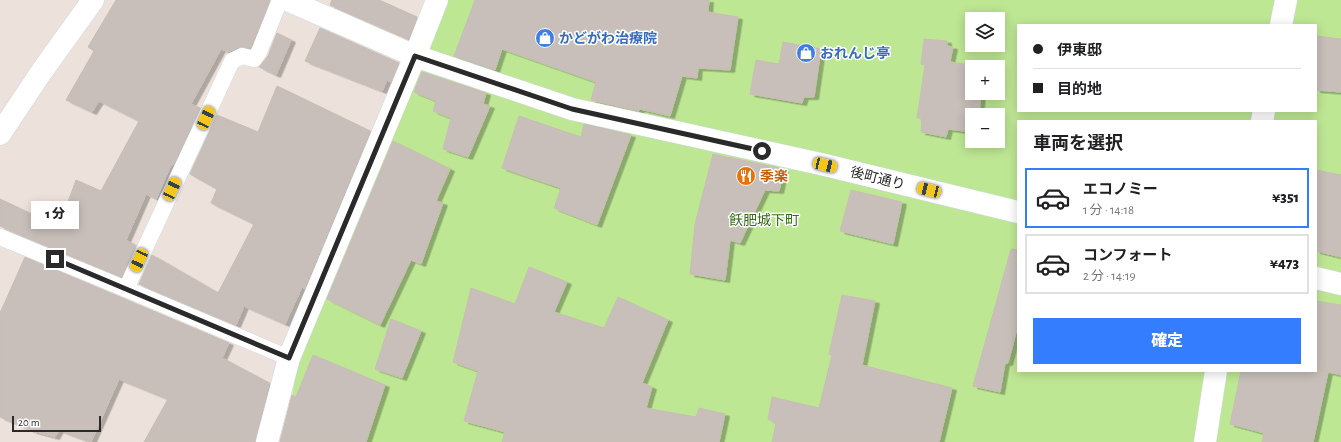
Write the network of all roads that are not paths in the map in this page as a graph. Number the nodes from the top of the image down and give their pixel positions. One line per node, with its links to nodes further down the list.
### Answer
1 (93, 0): 8 (street)
2 (280, 0): 13 (lane)
3 (287, 0): 7 (street, 後町通り)
4 (437, 0): 7 (street)
5 (1286, 0): 6 (street)
6 (1281, 24)
7 (415, 56): 9 (street, 後町通り); 14 (street)
8 (0, 134)
9 (1017, 212)
10 (0, 237): 13 (lane)
11 (1317, 278): 12 (street)
12 (1341, 284)
13 (126, 289): 14 (lane)
14 (289, 358): 16 (street)
15 (1216, 372): 17 (street)
16 (267, 442)
17 (1205, 442)

